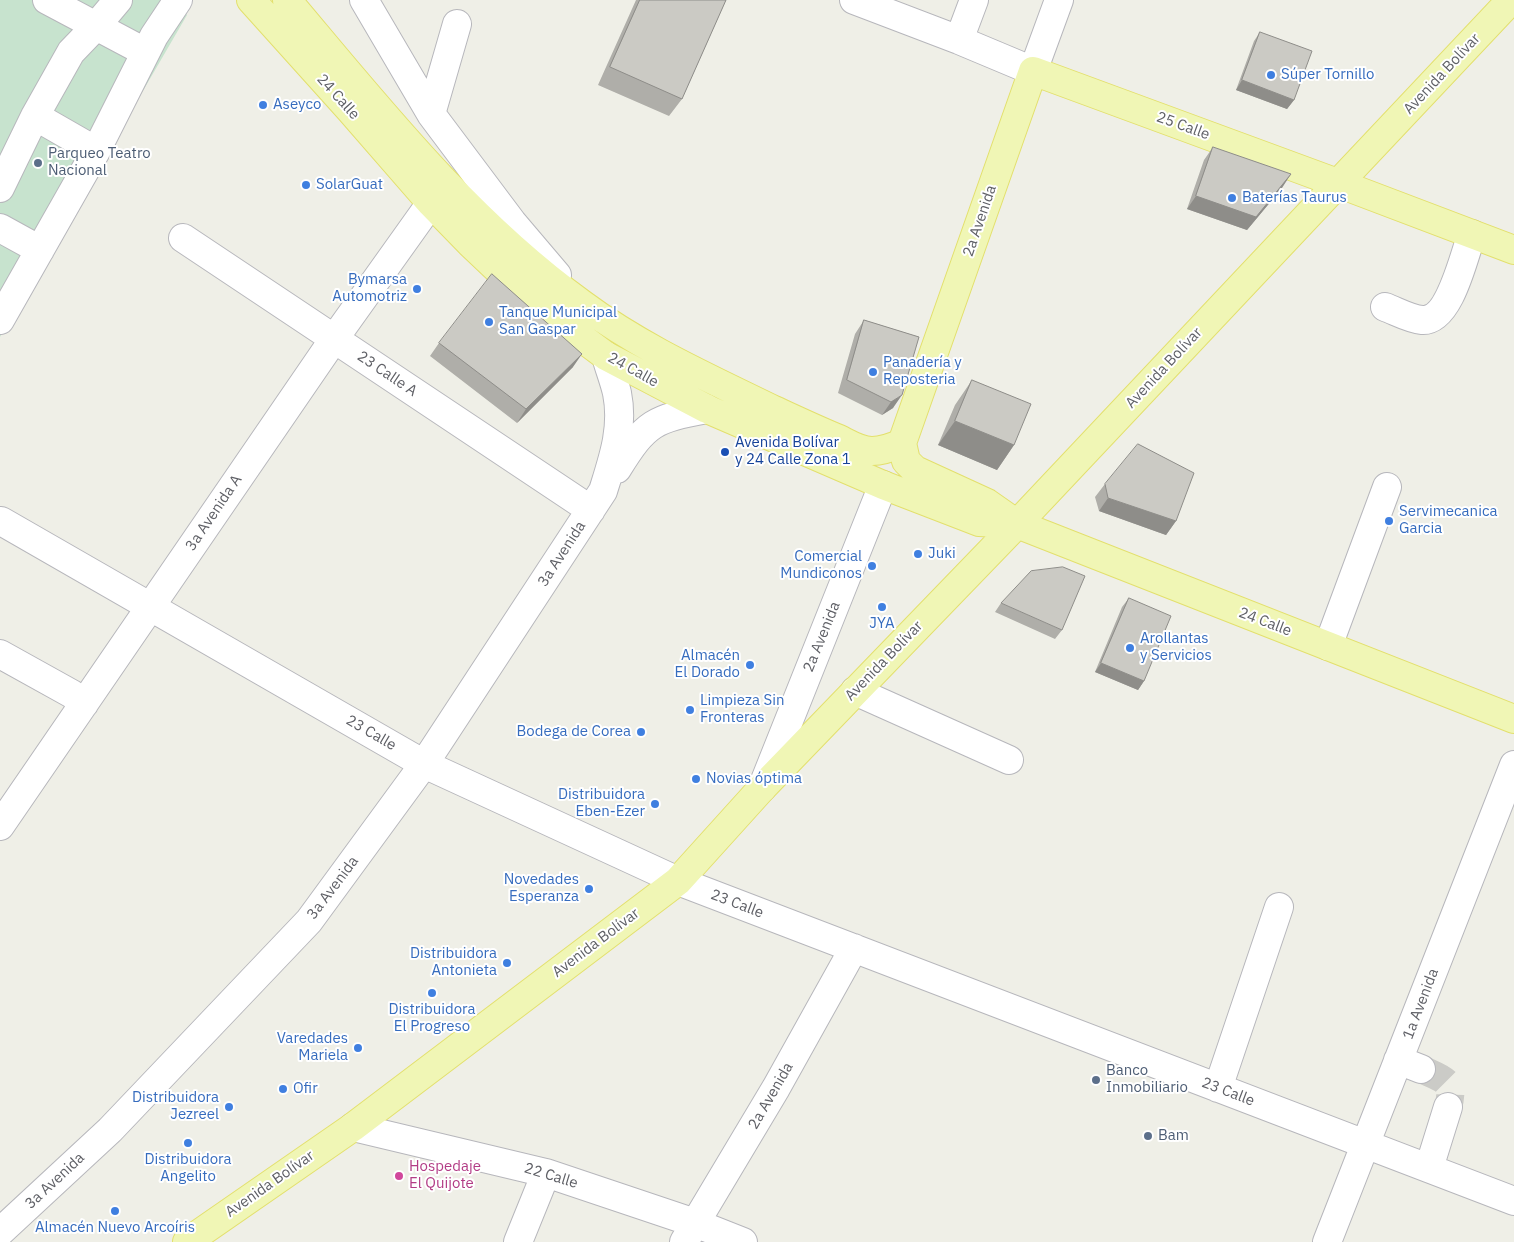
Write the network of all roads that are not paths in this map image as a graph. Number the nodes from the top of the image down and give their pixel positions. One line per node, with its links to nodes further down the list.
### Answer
1 (47, 0): 12 (street)
2 (118, 0): 12 (street)
3 (178, 0): 14 (street)
4 (250, 0): 21 (main road, 24 Calle)
5 (287, 0): 27 (main road, 24 Calle)
6 (364, 0): 16 (street, 24 Calle)
7 (854, 0): 13 (street, 25 Calle)
8 (974, 0): 13 (street)
9 (1059, 0): 15 (street, 2a Avenida)
10 (1511, 0): 19 (main road, Avenida Bolívar)
11 (457, 24): 16 (street)
12 (97, 25): 14 (street); 17 (street)
13 (959, 40): 15 (street, 25 Calle)
14 (145, 52): 18 (street)
15 (1033, 71): 19 (main road, 25 Calle); 33 (main road, 2a Avenida)
16 (431, 114): 27 (street, 24 Calle)
17 (35, 116): 18 (street); 20 (street)
18 (96, 151): 25 (street)
19 (1340, 184): 23 (main road, 25 Calle); 38 (main road, Avenida Bolívar)
20 (0, 188)
21 (431, 203): 30 (street, 3a Avenida A); 31 (main road, 24 Calle)
22 (0, 228): 25 (street)
23 (1472, 234): 26 (main road, 25 Calle); 28 (street)
24 (183, 238): 30 (street, 23 Calle A)
25 (40, 250): 29 (street)
26 (1514, 250)
27 (582, 305): 31 (main road); 33 (main road, 24 Calle)
28 (1385, 307)
29 (0, 320)
30 (334, 339): 36 (street, 23 Calle A); 39 (street, 3a Avenida A)
31 (606, 356): 32 (main road, 24 Calle); 36 (street, 3a Avenida)
32 (708, 409): 34 (main road, 24 Calle); 36 (street, 3a Avenida)
33 (902, 443): 38 (main road, 24 Calle)
34 (883, 485): 38 (main road, 24 Calle); 48 (street, 2a Avenida)
35 (1387, 487): 40 (street)
36 (597, 501): 46 (street, 3a Avenida)
37 (1, 521): 39 (street, 23 Calle)
38 (1017, 524): 40 (main road, 24 Calle); 42 (main road, Avenida Bolívar)
39 (150, 607): 43 (street, 3a Avenida A); 46 (street, 23 Calle)
40 (1328, 646): 44 (main road, 24 Calle)
41 (0, 654): 43 (street)
42 (854, 691): 45 (street); 48 (main road, Avenida Bolívar)
43 (84, 704): 49 (street, 3a Avenida A)
44 (1514, 719)
45 (1009, 760)
46 (424, 764): 50 (street, 23 Calle); 60 (street, 3a Avenida)
47 (1514, 765): 56 (street, 1a Avenida)
48 (762, 788): 50 (main road, Avenida Bolívar)
49 (0, 826)
50 (678, 881): 52 (street, 23 Calle); 55 (main road, Avenida Bolívar)
51 (1279, 907): 53 (street)
52 (854, 948): 53 (street, 23 Calle); 61 (street, 2a Avenida)
53 (1218, 1088): 56 (street, 23 Calle)
54 (1448, 1107): 57 (street)
55 (353, 1126): 58 (street, 22 Calle); 62 (main road, Avenida Bolívar)
56 (1366, 1144): 57 (street, 23 Calle); 65 (street, 1a Avenida)
57 (1429, 1168): 59 (street, 23 Calle)
58 (546, 1172): 61 (street, 22 Calle); 63 (street)
59 (1514, 1201)
60 (0, 1232)
61 (689, 1233): 64 (street, 22 Calle)
62 (187, 1242)
63 (518, 1242)
64 (744, 1242)
65 (1327, 1242)

